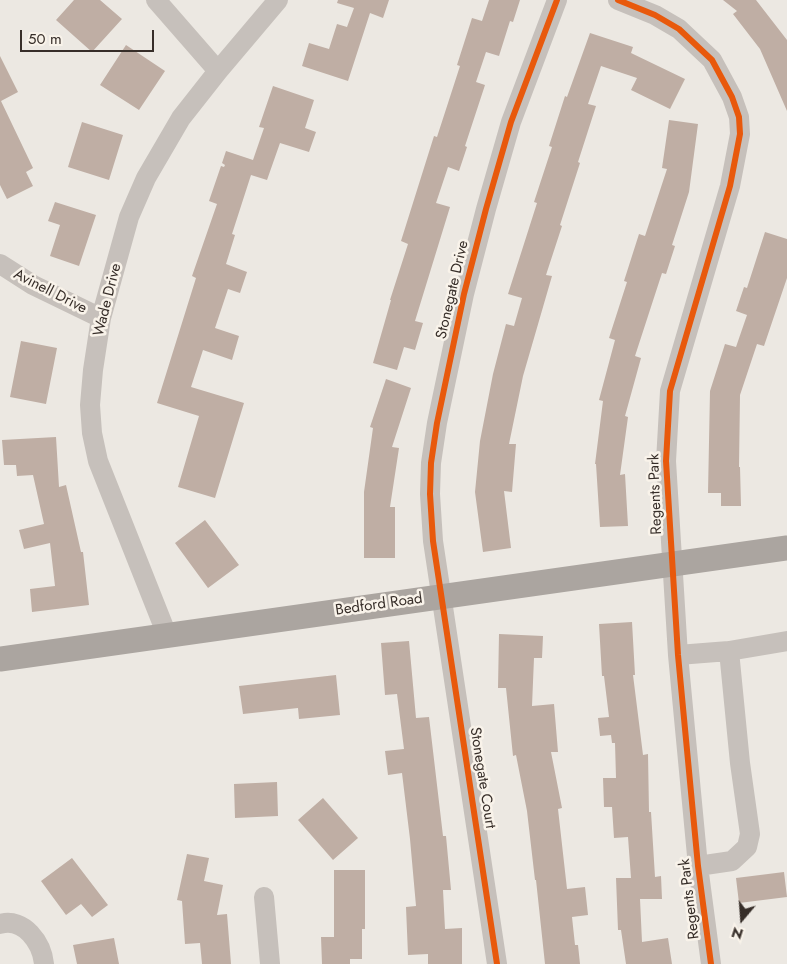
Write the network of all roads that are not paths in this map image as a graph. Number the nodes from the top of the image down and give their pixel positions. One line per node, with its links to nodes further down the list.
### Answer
1 (156, 0): 5 (street)
2 (278, 0): 5 (street, Wade Drive)
3 (557, 0): 10 (street, Stonegate Drive)
4 (618, 0): 9 (street, Regents Park)
5 (218, 71): 7 (street, Wade Drive)
6 (0, 264): 7 (street, Avinell Drive)
7 (101, 318): 11 (street, Wade Drive)
8 (787, 548): 9 (main road, Bedford Road)
9 (672, 564): 10 (main road, Bedford Road); 14 (street, Regents Park)
10 (442, 596): 11 (main road, Bedford Road); 21 (street, Stonegate Court)
11 (167, 635): 15 (main road, Bedford Road)
12 (787, 641): 13 (street)
13 (729, 651): 14 (street); 16 (street)
14 (678, 656): 16 (street, Regents Park)
15 (0, 659)
16 (698, 866): 22 (street, Regents Park)
17 (264, 897): 20 (street)
18 (0, 924): 19 (street)
19 (44, 964)
20 (270, 964)
21 (496, 964)
22 (711, 964)

